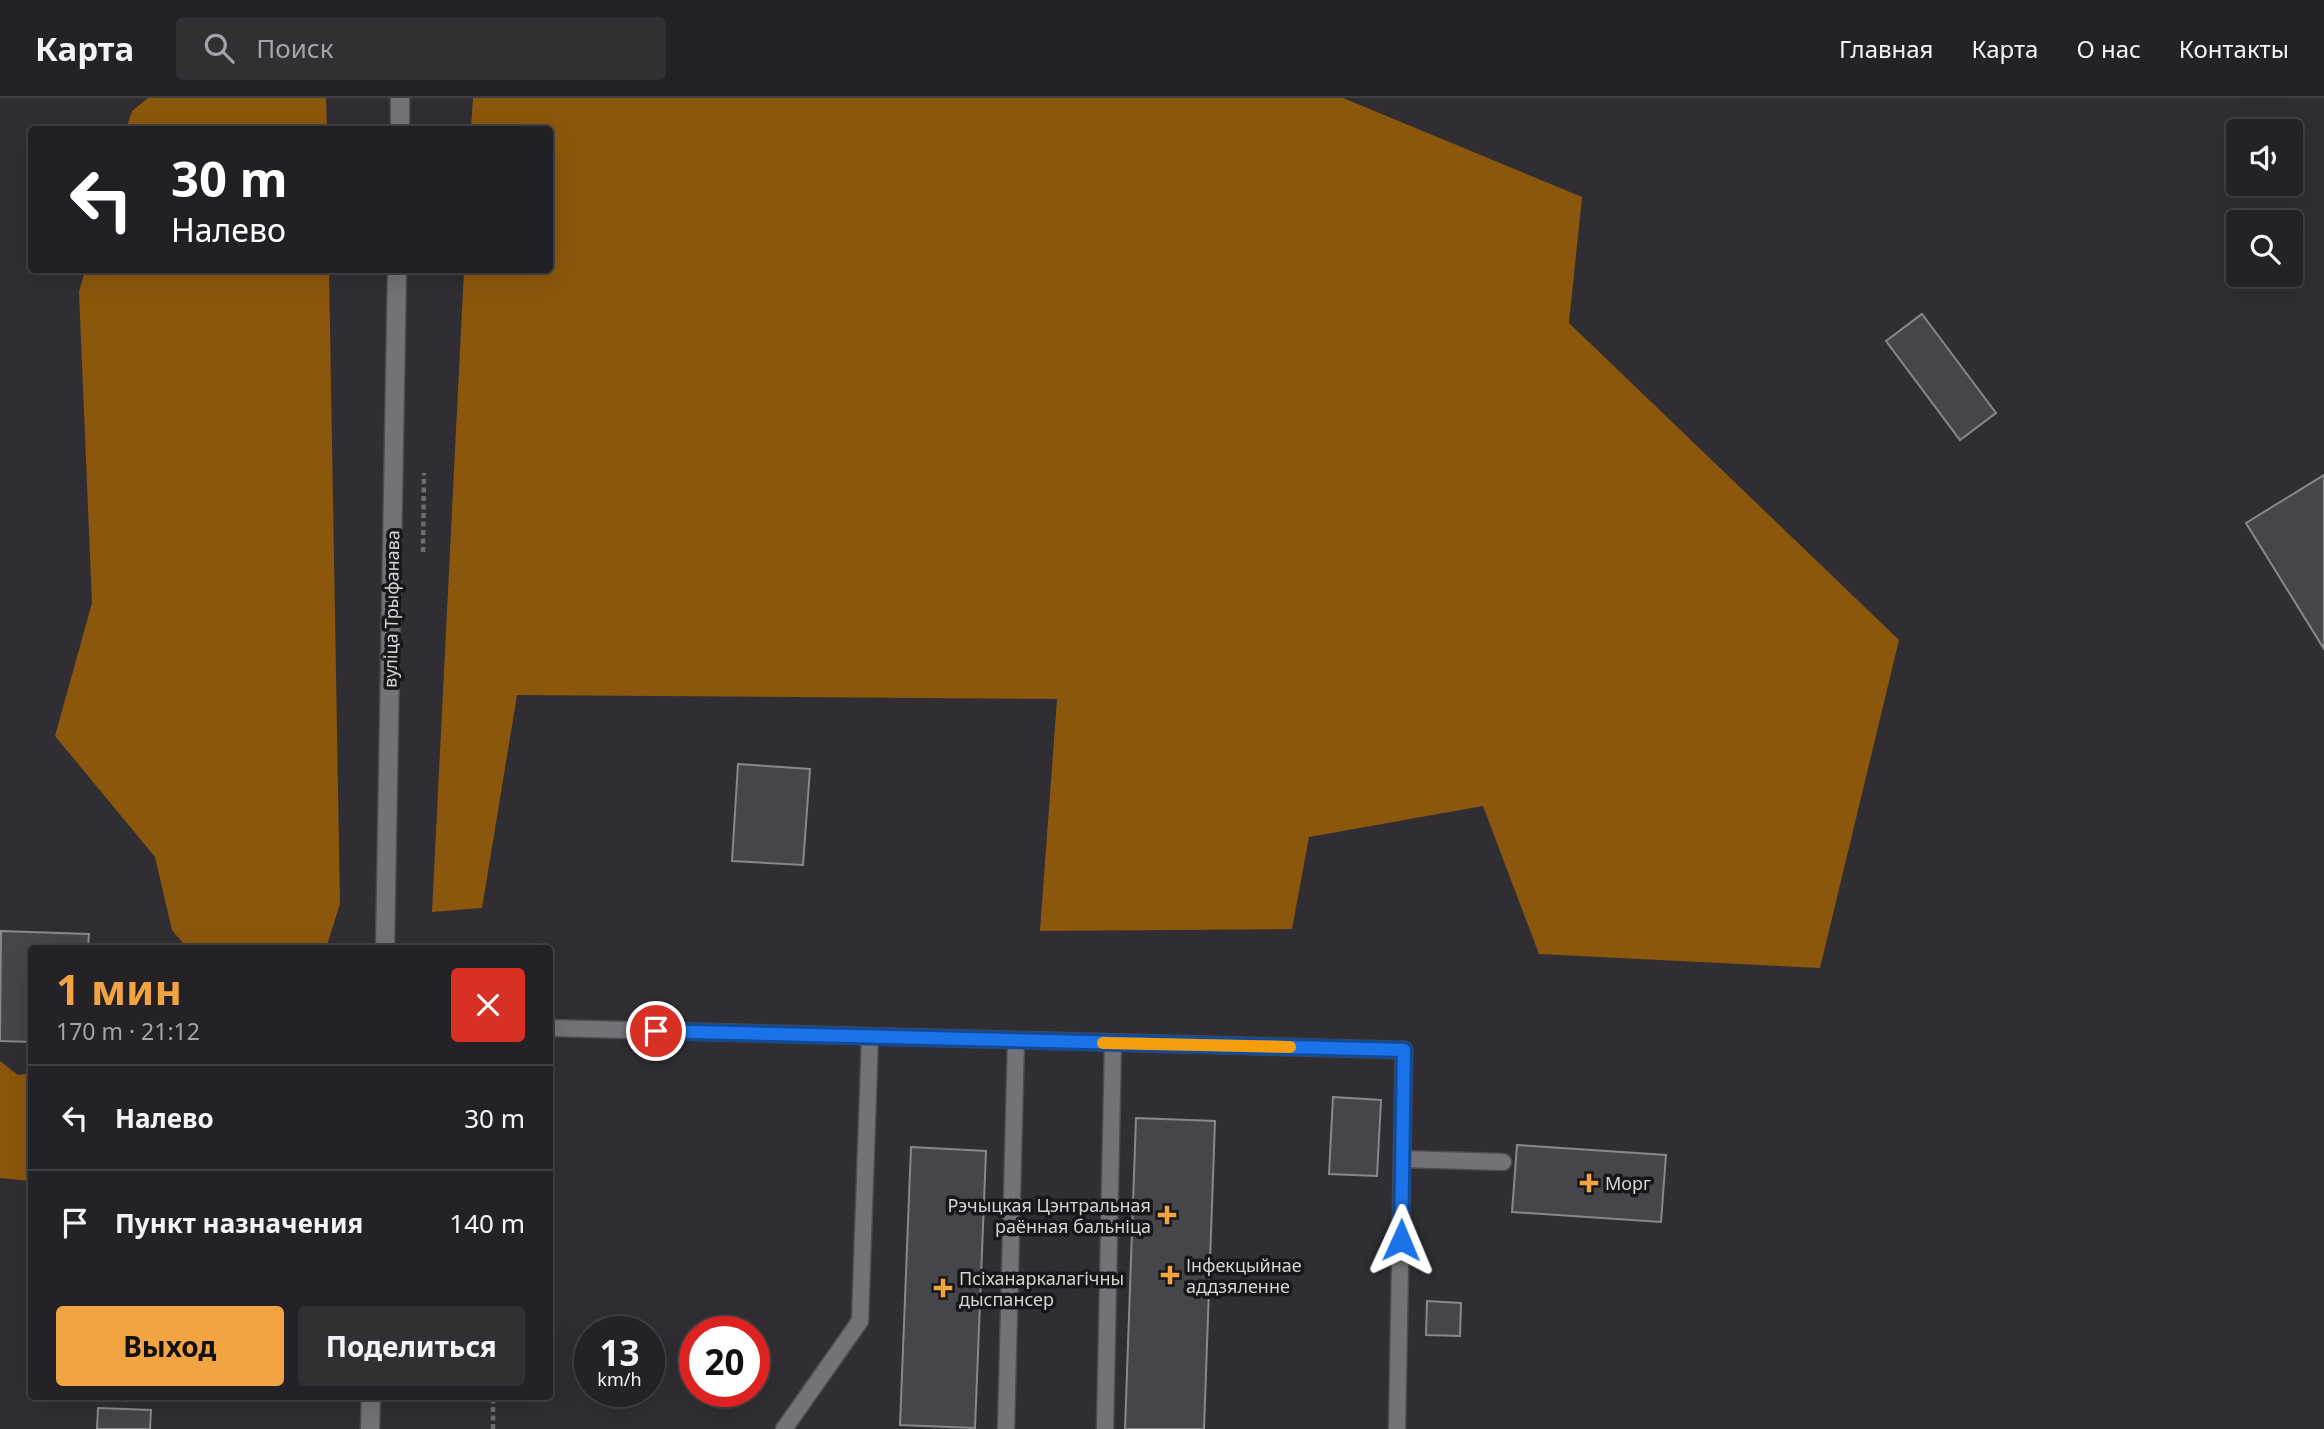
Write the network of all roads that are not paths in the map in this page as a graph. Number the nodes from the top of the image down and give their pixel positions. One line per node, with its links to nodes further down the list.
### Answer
1 (400, 98): 2 (street)
2 (400, 126)
3 (397, 273): 4 (street, вуліца Трыфанава)
4 (385, 945)
5 (553, 1028): 6 (lane)
6 (870, 1037): 7 (lane); 13 (lane)
7 (1016, 1040): 8 (lane); 14 (lane)
8 (1113, 1043): 9 (lane); 15 (lane)
9 (1402, 1159): 10 (lane); 16 (lane)
10 (1503, 1162)
11 (371, 1400): 12 (street)
12 (370, 1429)
13 (783, 1429)
14 (1006, 1429)
15 (1105, 1429)
16 (1397, 1429)

